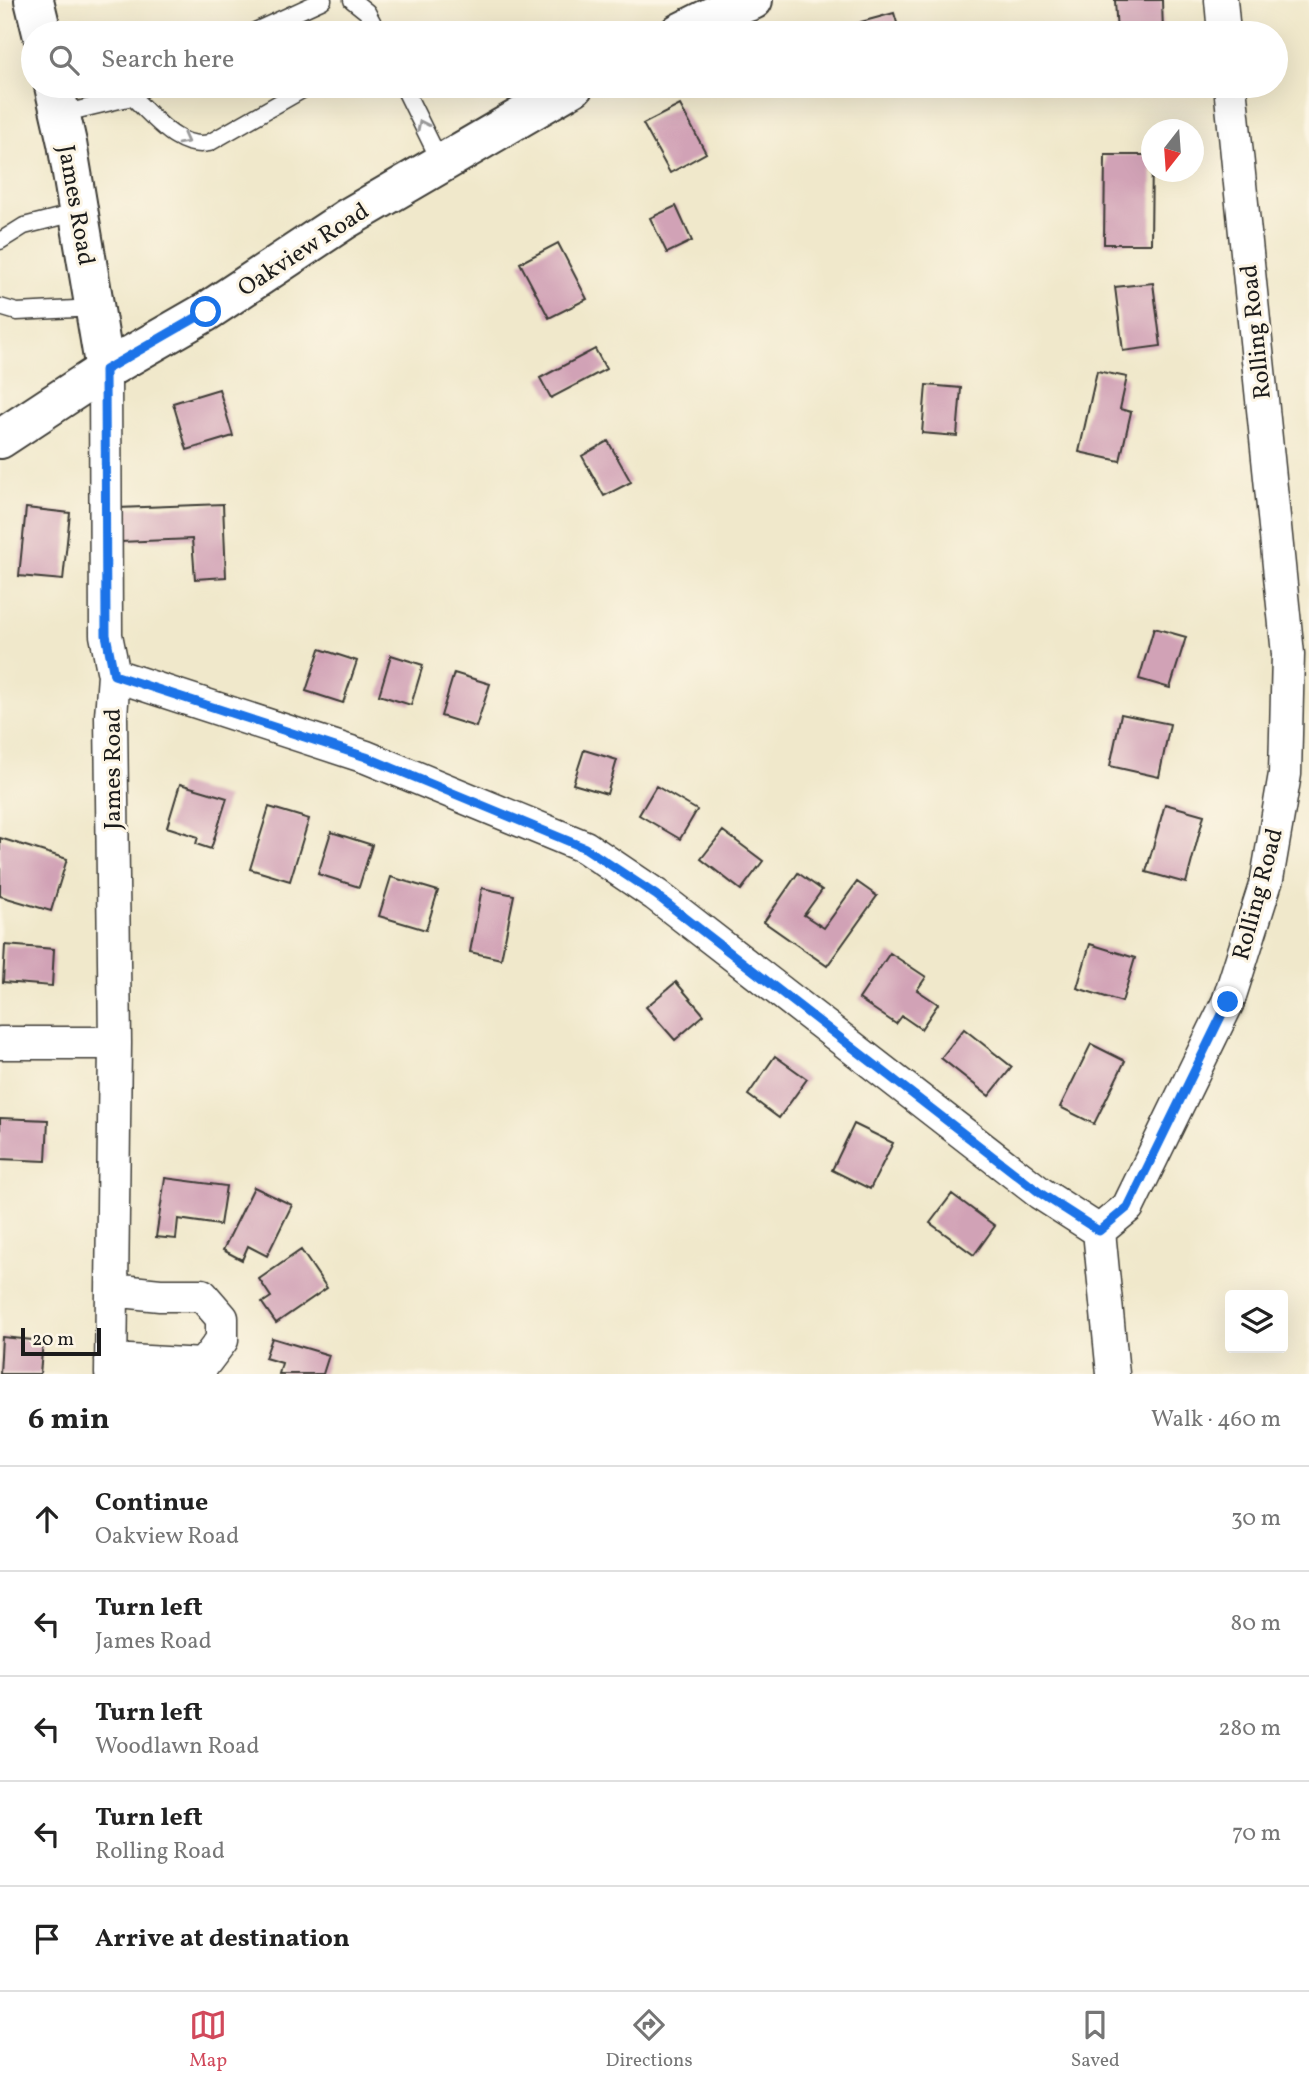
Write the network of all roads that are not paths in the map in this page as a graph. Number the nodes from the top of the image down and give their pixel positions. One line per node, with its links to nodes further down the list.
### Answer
1 (34, 0): 6 (street)
2 (323, 0): 7 (lane)
3 (352, 0): 8 (lane)
4 (753, 0): 9 (street)
5 (1221, 0): 10 (street)
6 (39, 21)
7 (277, 21)
8 (372, 21)
9 (703, 21)
10 (1223, 21)
11 (107, 98): 17 (lane)
12 (133, 98): 13 (lane, one-way to 13)
13 (288, 98)
14 (409, 98): 18 (lane, one-way to 14)
15 (553, 98): 18 (street, Oakview Road)
16 (1231, 98): 28 (street, Rolling Road)
17 (57, 100): 19 (street, James Road)
18 (441, 163): 23 (street, Oakview Road)
19 (79, 212): 20 (lane); 22 (street, James Road)
20 (0, 241)
21 (0, 307): 22 (lane)
22 (95, 307): 23 (street, James Road)
23 (105, 370): 24 (street, Oakview Road); 25 (street, James Road)
24 (0, 439)
25 (114, 675): 27 (street, James Road); 28 (street)
26 (0, 1042): 27 (street)
27 (115, 1043): 29 (street, James Road)
28 (1099, 1231): 31 (street)
29 (112, 1290): 30 (street, James Road); 30 (street)
30 (111, 1367)
31 (1113, 1374)

